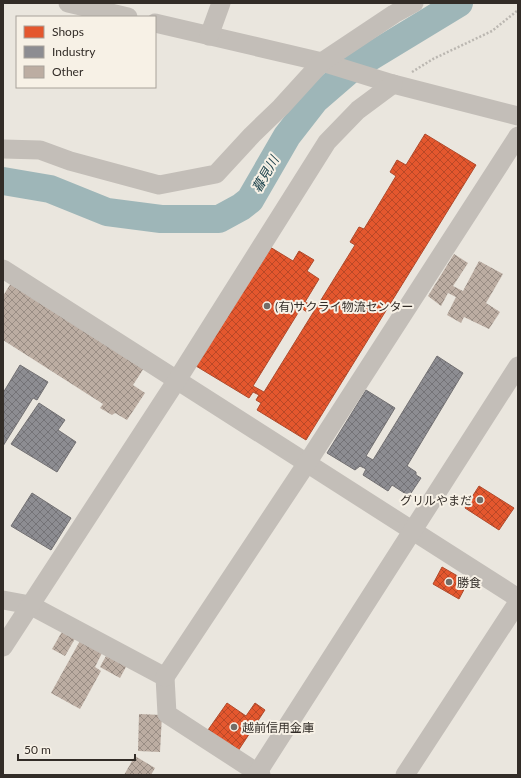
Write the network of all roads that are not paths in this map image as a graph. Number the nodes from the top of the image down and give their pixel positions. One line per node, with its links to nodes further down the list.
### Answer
1 (68, 3): 4 (street)
2 (221, 3): 6 (street)
3 (414, 3): 7 (street)
4 (124, 16)
5 (156, 23): 6 (street)
6 (209, 36): 7 (street)
7 (322, 62): 8 (street); 11 (street)
8 (389, 83): 9 (street); 14 (street)
9 (518, 116)
10 (518, 136): 15 (street)
11 (3, 148)
12 (3, 269): 14 (street)
13 (518, 366): 16 (street)
14 (177, 380): 15 (street); 20 (street)
15 (307, 463): 16 (street); 22 (street)
16 (412, 530): 17 (street); 23 (street)
17 (518, 598)
18 (3, 600): 20 (street)
19 (518, 602): 24 (street)
20 (30, 604): 21 (street); 22 (street)
21 (3, 647)
22 (165, 677): 23 (street)
23 (258, 774)
24 (405, 775)

